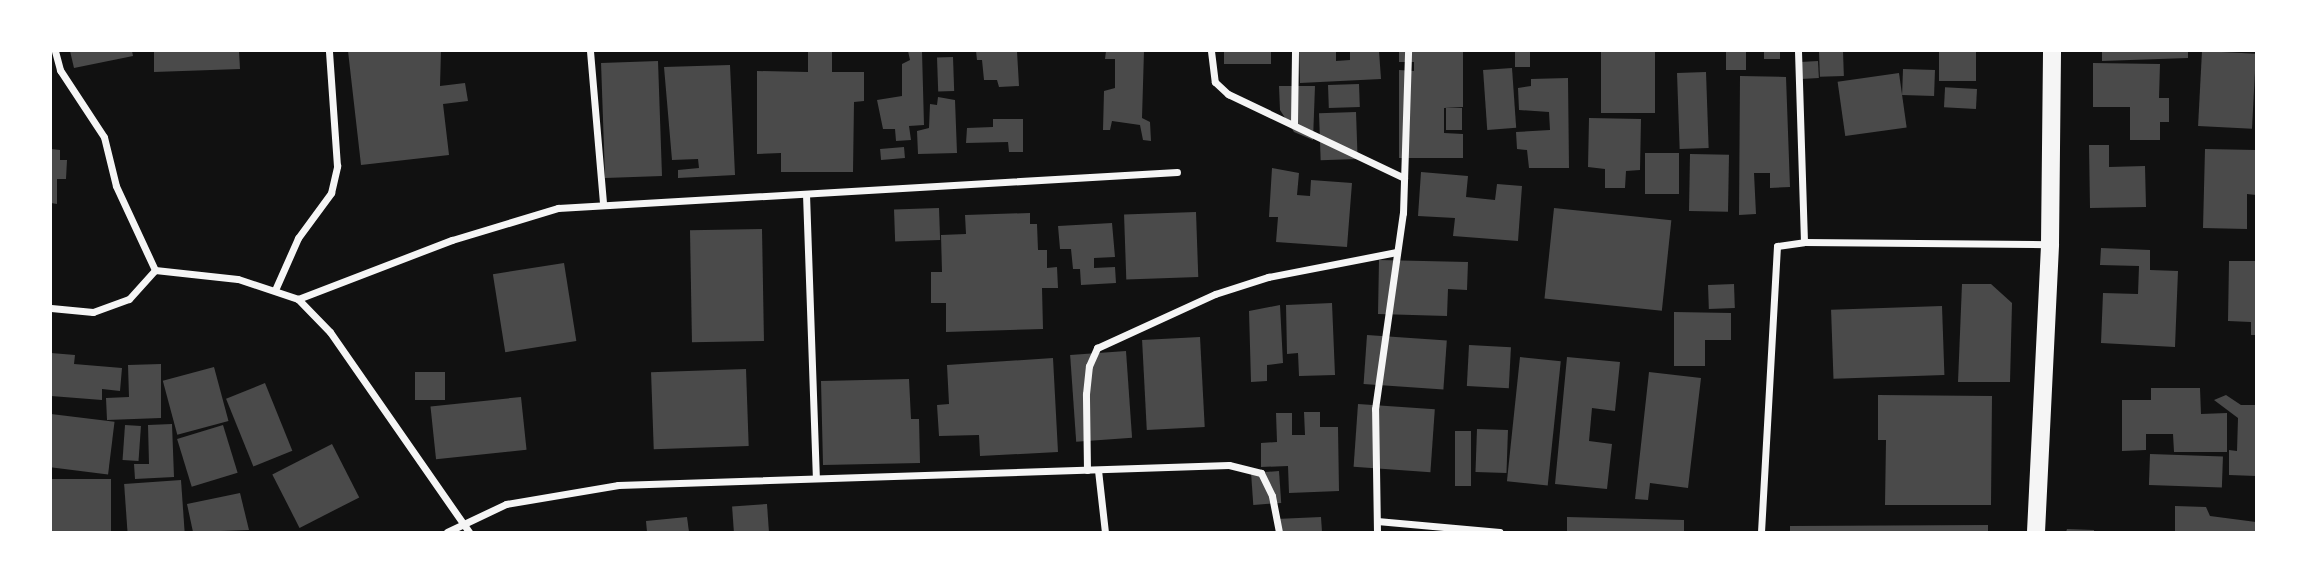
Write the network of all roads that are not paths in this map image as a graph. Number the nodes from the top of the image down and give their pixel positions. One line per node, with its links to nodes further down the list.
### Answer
1 (55, 51): 10 (street)
2 (329, 51): 20 (street)
3 (590, 51): 15 (street)
4 (1211, 51): 11 (street)
5 (1295, 51): 11 (street)
6 (1408, 51): 13 (street)
7 (1798, 51): 16 (street)
8 (2052, 51): 17 (main road)
9 (51, 69): 10 (street)
10 (60, 70): 19 (street)
11 (1294, 124): 13 (street)
12 (1177, 172): 14 (street)
13 (1405, 178): 18 (street)
14 (806, 194): 15 (street); 25 (street)
15 (603, 203): 21 (street)
16 (1804, 242): 17 (street); 34 (street)
17 (2050, 244): 35 (main road)
18 (1397, 252): 23 (street); 26 (street)
19 (155, 270): 20 (street); 22 (street)
20 (275, 290): 21 (street)
21 (298, 299): 27 (street)
22 (51, 308)
23 (1087, 470): 24 (street); 25 (street)
24 (1098, 470): 30 (street); 31 (street)
25 (816, 477): 27 (street)
26 (1377, 521): 32 (street); 33 (street)
27 (462, 523): 28 (street); 29 (street)
28 (447, 532)
29 (469, 532)
30 (1104, 532)
31 (1279, 532)
32 (1377, 532)
33 (1500, 532)
34 (1761, 532)
35 (2036, 532)

